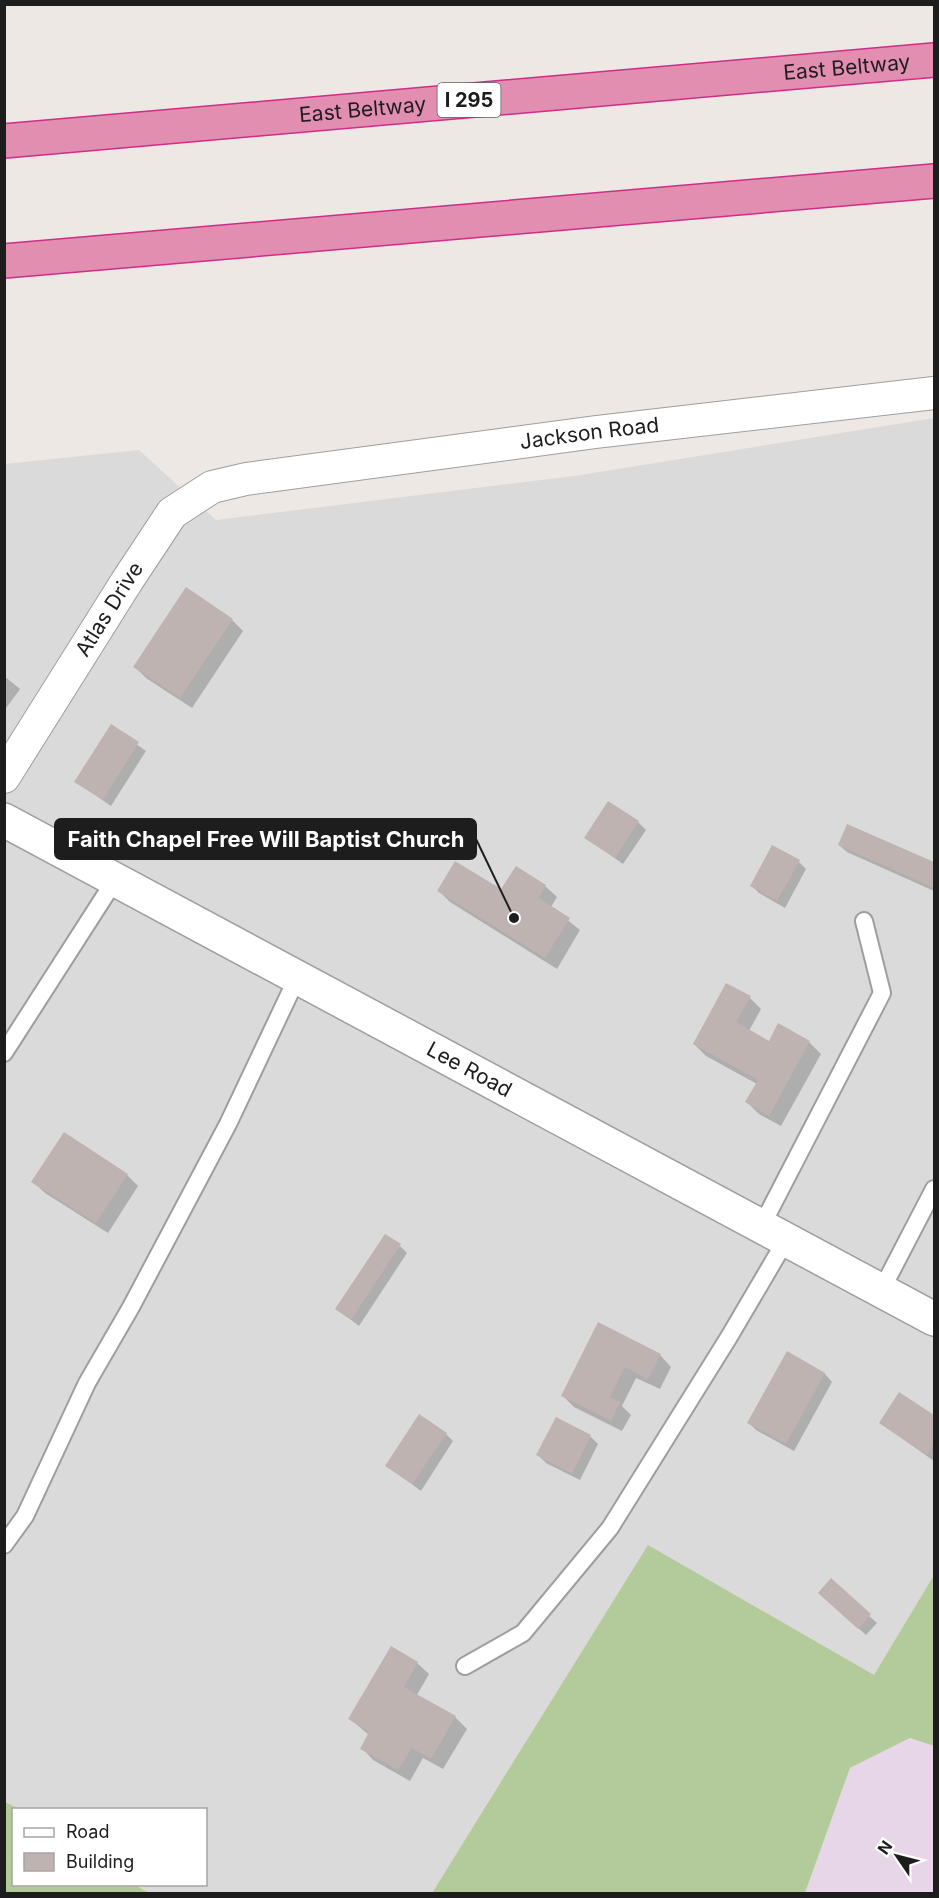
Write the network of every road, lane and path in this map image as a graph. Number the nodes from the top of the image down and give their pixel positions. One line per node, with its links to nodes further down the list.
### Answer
1 (934, 60): 2 (highway, East Beltway / I 295)
2 (4, 141)
3 (934, 181): 4 (highway)
4 (4, 261)
5 (934, 393): 6 (street, Jackson Road)
6 (246, 479): 7 (street, Atlas Drive)
7 (4, 777)
8 (4, 820): 9 (street, Lee Road)
9 (115, 880): 11 (street, Lee Road); 12 (lane)
10 (864, 921): 14 (lane)
11 (297, 978): 14 (street, Lee Road); 17 (lane)
12 (4, 1053)
13 (934, 1189): 15 (lane)
14 (774, 1233): 15 (street, Lee Road); 18 (lane)
15 (881, 1290): 16 (street, Lee Road)
16 (934, 1319)
17 (4, 1545)
18 (465, 1666)

